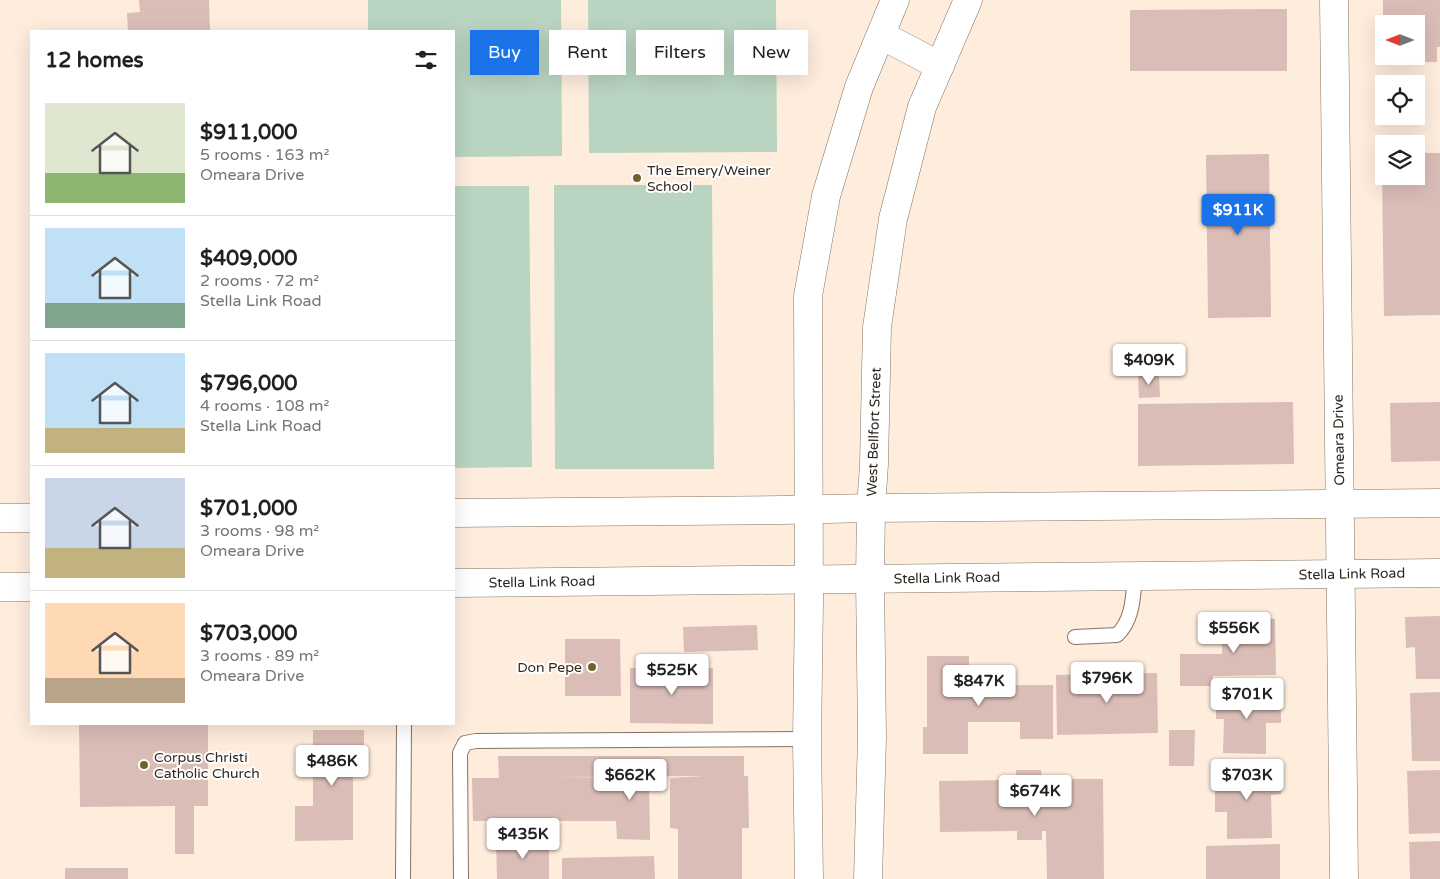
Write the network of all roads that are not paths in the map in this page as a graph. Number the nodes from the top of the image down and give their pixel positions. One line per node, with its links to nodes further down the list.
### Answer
1 (895, 0): 4 (main road)
2 (968, 0): 5 (main road, West Bellfort Street)
3 (1334, 0): 7 (main road, Omeara Drive)
4 (881, 35): 5 (main road); 9 (main road)
5 (940, 66): 8 (main road, West Bellfort Street)
6 (1440, 503): 7 (main road)
7 (1340, 504): 8 (main road); 14 (main road, Omeara Drive)
8 (871, 508): 9 (main road); 17 (main road, West Bellfort Street)
9 (808, 510): 10 (main road); 16 (main road)
10 (455, 514)
11 (0, 518): 12 (main road)
12 (30, 518)
13 (1440, 573): 14 (main road, Stella Link Road)
14 (1341, 574): 15 (main road, Stella Link Road); 28 (main road, Omeara Drive)
15 (1135, 576): 17 (main road, Stella Link Road); 21 (lane)
16 (809, 578): 17 (main road, Stella Link Road); 18 (main road, Stella Link Road); 23 (main road)
17 (870, 579): 27 (main road, West Bellfort Street)
18 (455, 583)
19 (0, 587): 20 (main road)
20 (30, 587)
21 (1075, 636)
22 (404, 725): 24 (lane)
23 (807, 739): 25 (lane); 26 (main road)
24 (403, 879)
25 (461, 879)
26 (809, 879)
27 (868, 879)
28 (1344, 879)

